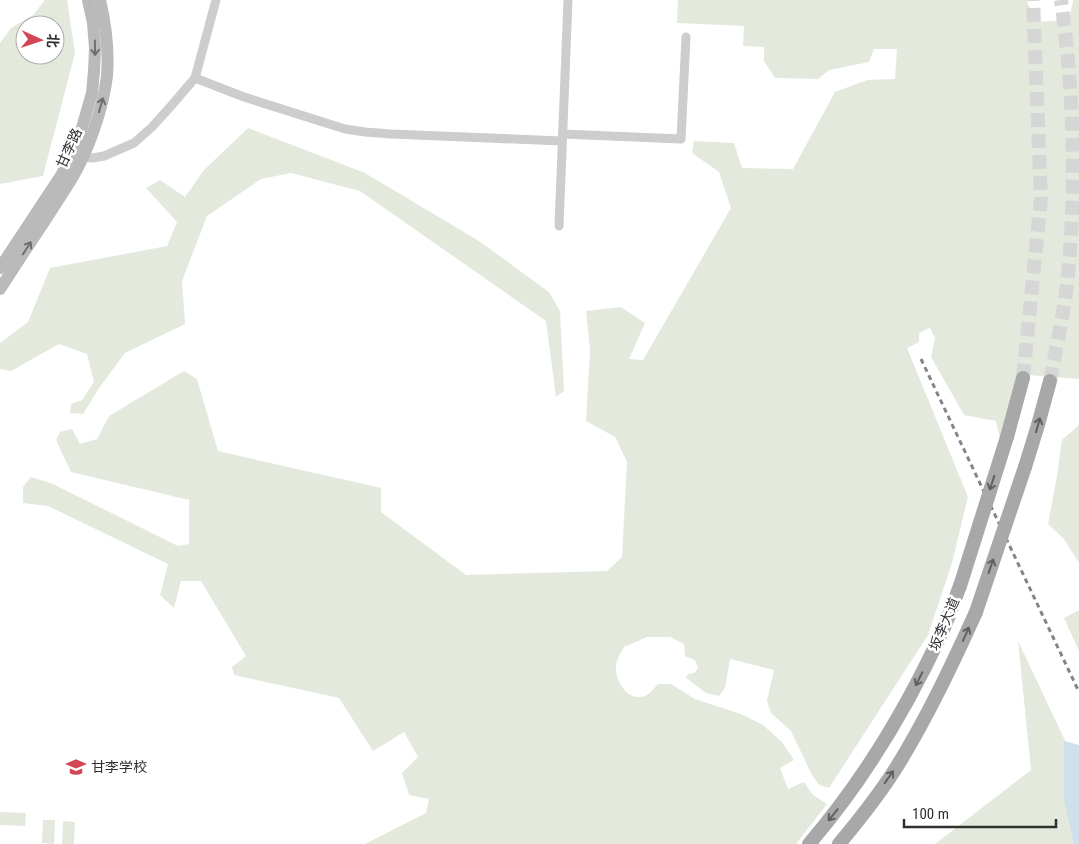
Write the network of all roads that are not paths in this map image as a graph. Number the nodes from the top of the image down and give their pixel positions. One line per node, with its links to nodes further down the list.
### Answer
1 (88, 0): 8 (main road, 甘李路, one-way to 8)
2 (100, 0): 8 (main road, 甘李路, one-way to 2)
3 (216, 0): 6 (street)
4 (568, 0): 7 (street)
5 (686, 37): 7 (street)
6 (195, 78): 7 (street); 8 (street)
7 (562, 138): 9 (street)
8 (77, 156): 10 (main road, 甘李路); 11 (main road, 甘李路, one-way to 8)
9 (559, 226)
10 (0, 268)
11 (0, 289)
12 (1023, 378): 14 (main road, 坂李大道, one-way to 14, bridge)
13 (1050, 381): 15 (main road, 坂李大道, one-way to 13, bridge)
14 (809, 844)
15 (839, 844)

